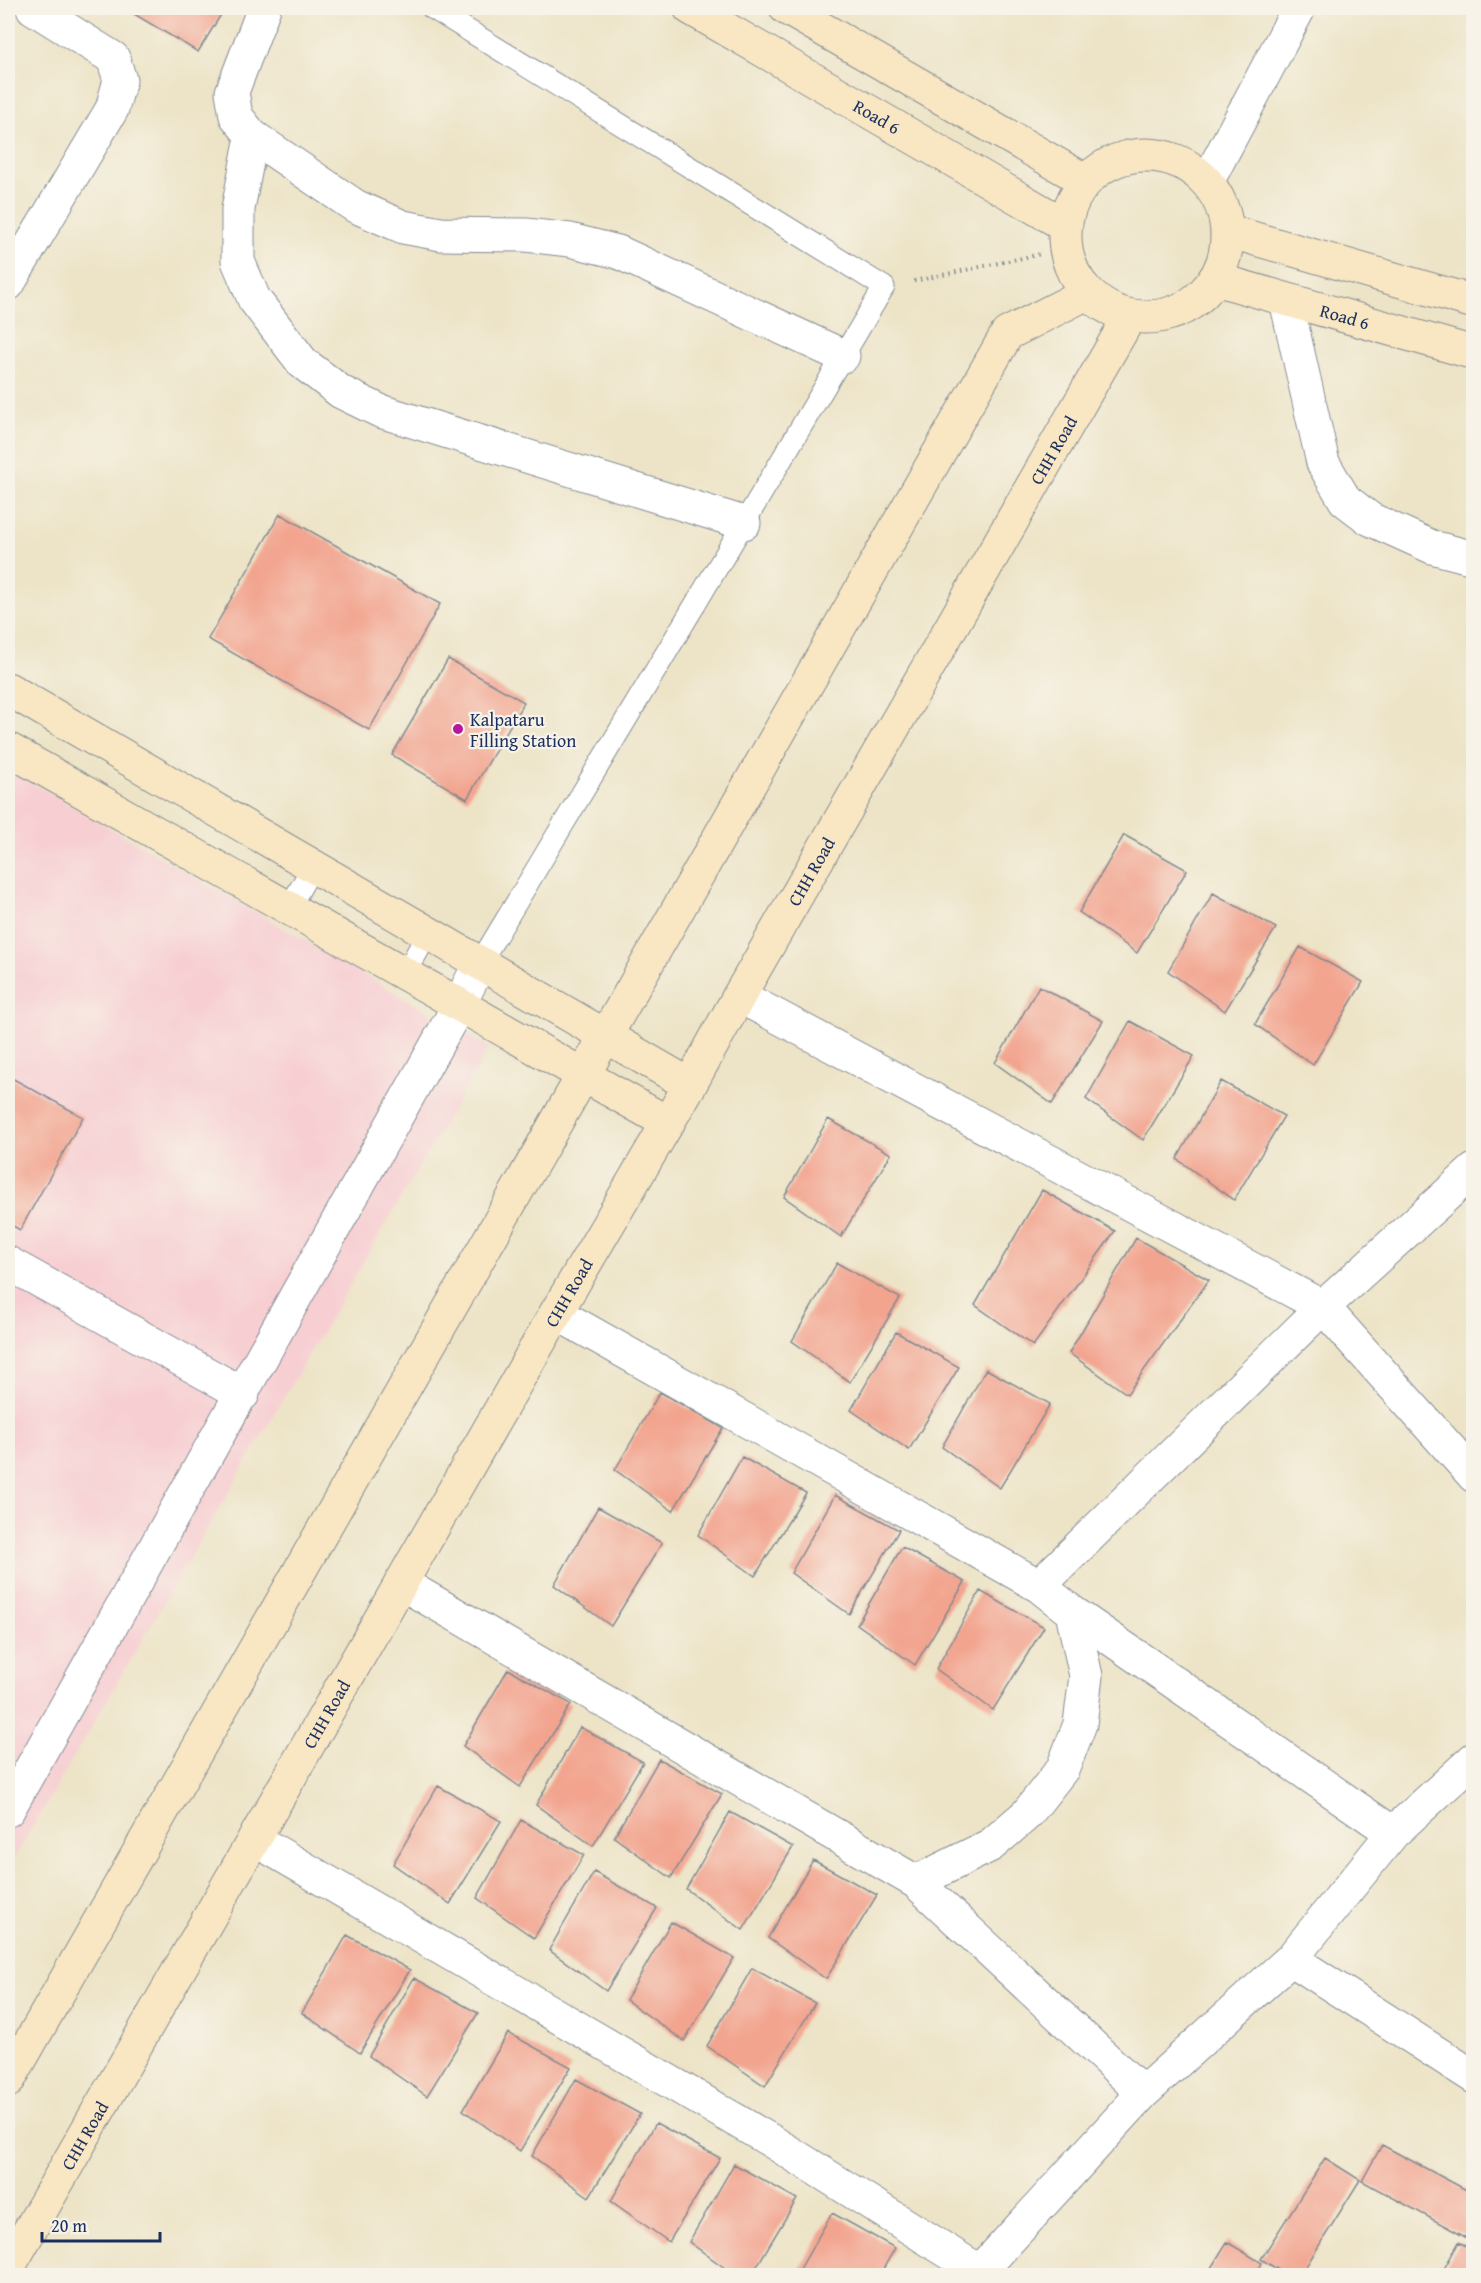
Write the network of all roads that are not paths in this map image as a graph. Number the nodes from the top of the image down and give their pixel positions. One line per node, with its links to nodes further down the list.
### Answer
1 (33, 8): 13 (street)
2 (264, 8): 7 (street)
3 (432, 8): 19 (lane)
4 (690, 8): 11 (street, Road 6)
5 (786, 8): 8 (street)
6 (1299, 8): 9 (street)
7 (252, 136): 19 (street); 20 (street)
8 (1086, 181): 9 (street); 11 (street)
9 (1207, 182): 10 (street)
10 (1228, 231): 12 (street); 16 (street)
11 (1065, 237): 14 (street)
12 (1215, 279): 15 (street, Road 6); 17 (street)
13 (8, 284)
14 (1087, 293): 17 (street); 31 (street)
15 (1286, 300): 18 (street, Road 6); 21 (street)
16 (1473, 302)
17 (1130, 316): 29 (street, CHH Road)
18 (1473, 353)
19 (843, 356): 20 (lane)
20 (744, 523): 27 (lane)
21 (1473, 558)
22 (8, 689): 24 (street)
23 (8, 749): 25 (street)
24 (313, 866): 25 (lane); 26 (street)
25 (290, 908): 28 (street)
26 (428, 933): 27 (street); 28 (lane)
27 (480, 963): 30 (street); 31 (street)
28 (405, 974): 30 (street)
29 (738, 996): 33 (street, CHH Road); 37 (street)
30 (459, 1005): 32 (street); 39 (street)
31 (606, 1036): 32 (street); 33 (street)
32 (584, 1075): 34 (street); 51 (street)
33 (690, 1085): 34 (street, CHH Road)
34 (668, 1123): 38 (street, CHH Road)
35 (1473, 1170): 37 (street)
36 (8, 1263): 39 (street)
37 (1323, 1307): 40 (street); 42 (street)
38 (556, 1313): 41 (street, CHH Road); 42 (street)
39 (243, 1394): 45 (street)
40 (1473, 1476)
41 (401, 1583): 47 (street, CHH Road); 48 (street)
42 (1040, 1586): 43 (street)
43 (1072, 1612): 46 (street); 48 (street)
44 (1473, 1759): 46 (street)
45 (8, 1810)
46 (1393, 1833): 49 (street)
47 (254, 1839): 53 (street, CHH Road); 54 (street)
48 (916, 1882): 52 (street)
49 (1291, 1959): 50 (street); 52 (street)
50 (1473, 2077)
51 (8, 2081)
52 (1143, 2092): 54 (street)
53 (12, 2252)
54 (977, 2273)

